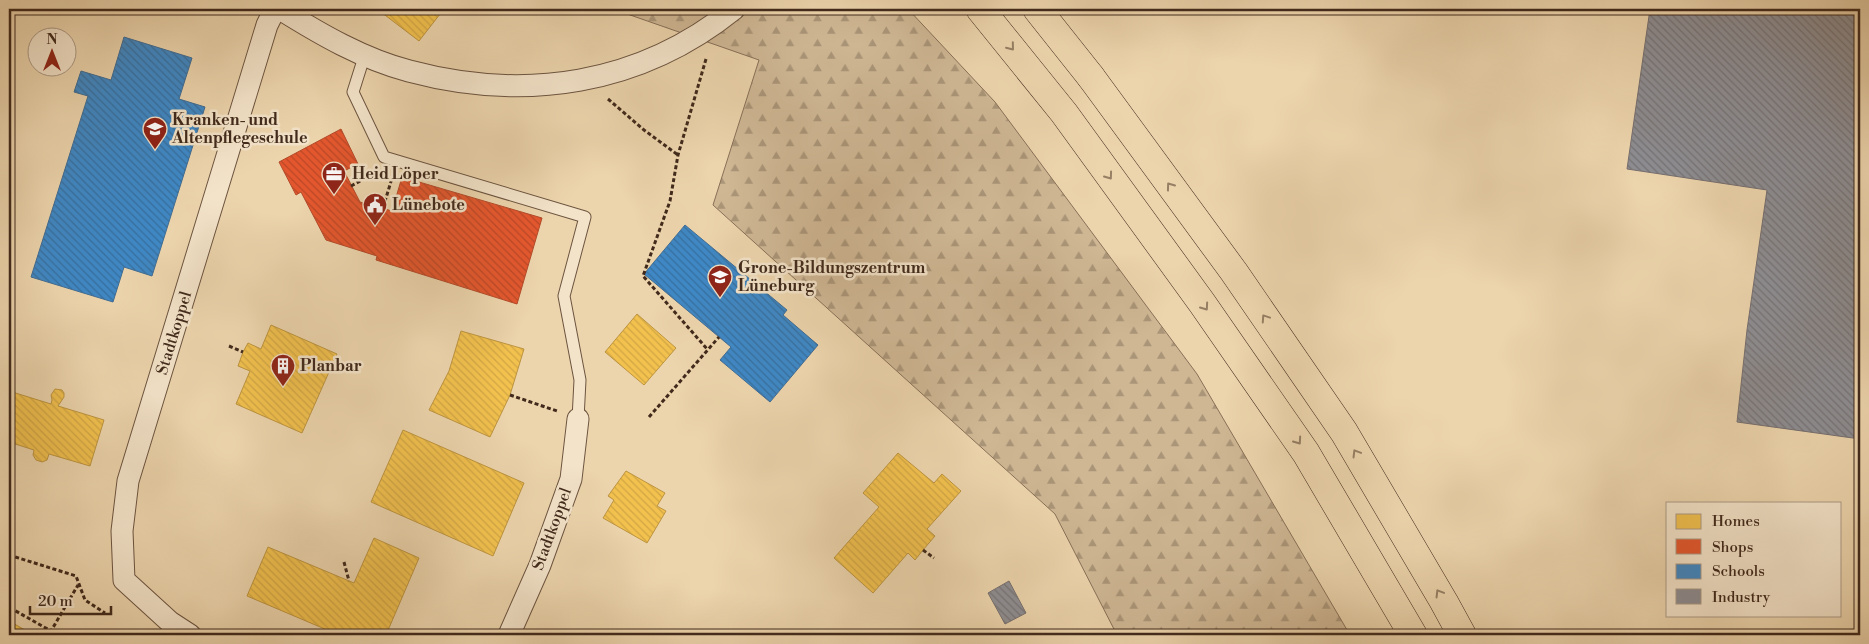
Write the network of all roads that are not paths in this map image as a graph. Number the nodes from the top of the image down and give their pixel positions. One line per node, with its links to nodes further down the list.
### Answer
1 (275, 9): 8 (street, Stadtkoppel)
2 (280, 9): 6 (street)
3 (734, 9): 6 (street)
4 (980, 9): 10 (highway, one-way to 10)
5 (1037, 9): 11 (highway, one-way to 5)
6 (365, 54): 7 (lane)
7 (578, 419): 9 (street, Stadtkoppel)
8 (190, 635)
9 (509, 635)
10 (1413, 635)
11 (1462, 635)

